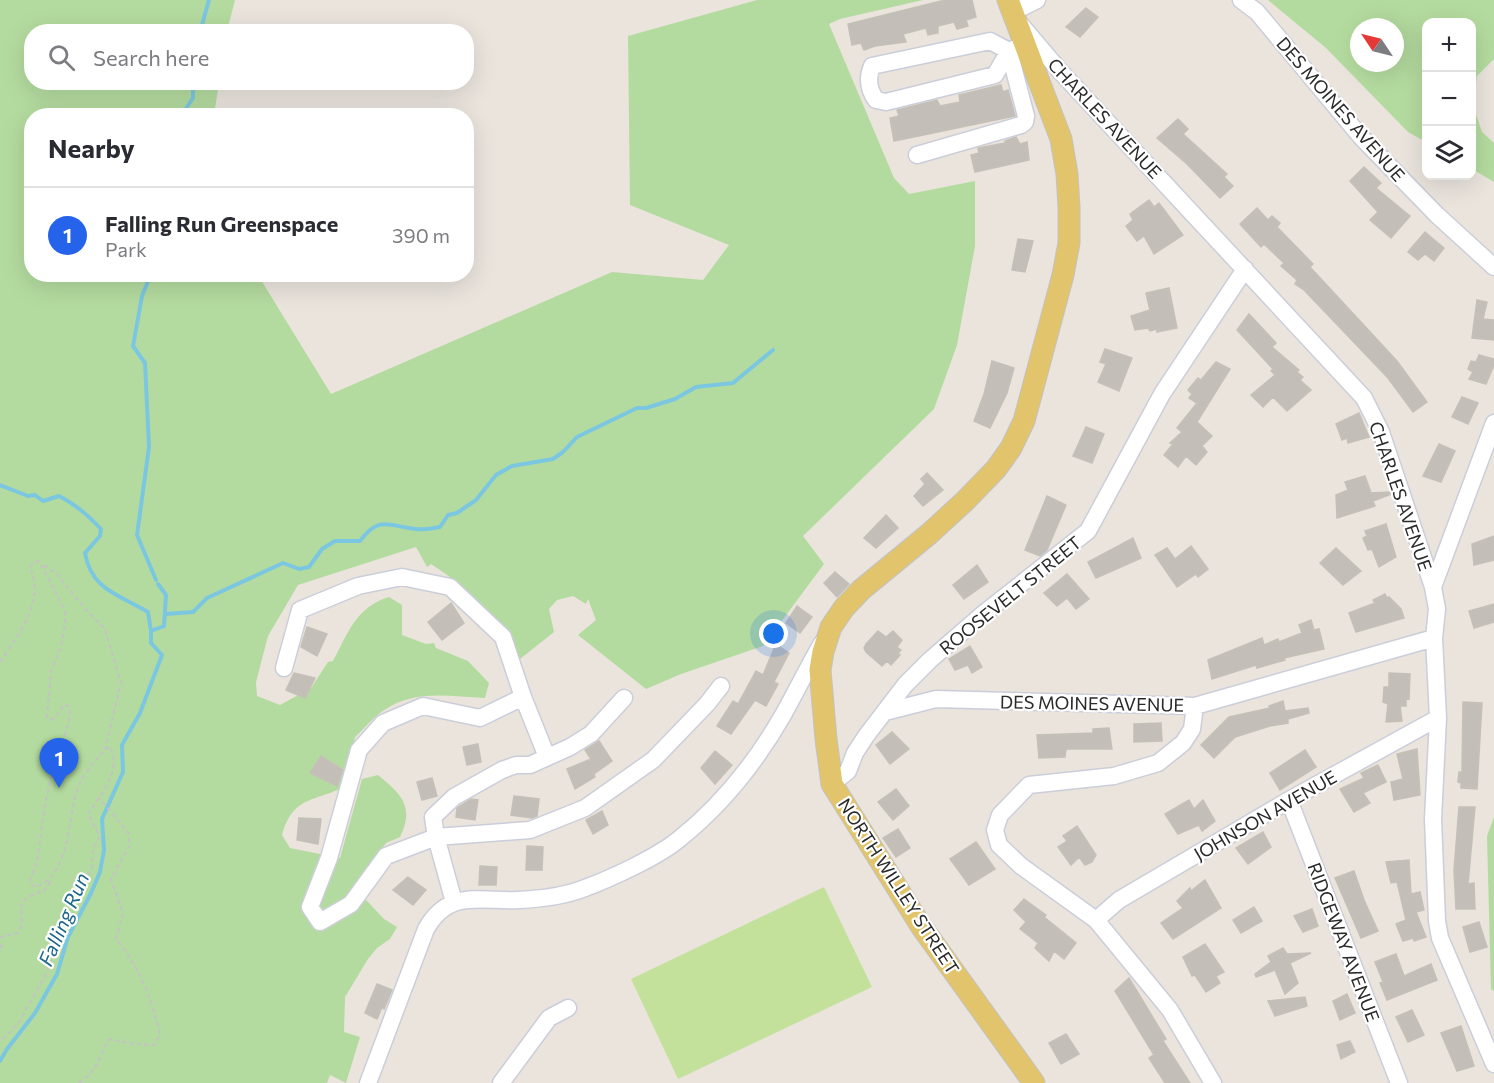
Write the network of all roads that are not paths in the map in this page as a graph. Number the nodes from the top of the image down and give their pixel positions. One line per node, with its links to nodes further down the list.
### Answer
1 (1037, 0): 3 (street)
2 (1242, 0): 6 (street, DES MOINES AVENUE)
3 (1012, 9): 4 (main road, NORTH WILLEY STREET); 7 (street, CHARLES AVENUE)
4 (1017, 47): 4 (street); 5 (street); 10 (main road, NORTH WILLEY STREET)
5 (917, 155)
6 (1494, 267)
7 (1245, 269): 9 (street, CHARLES AVENUE); 17 (street, ROOSEVELT STREET)
8 (1494, 423): 9 (street)
9 (1433, 587): 11 (street, CHARLES AVENUE)
10 (831, 627): 20 (main road, NORTH WILLEY STREET); 23 (street)
11 (1434, 638): 16 (street, DES MOINES AVENUE); 18 (street, CHARLES AVENUE)
12 (284, 668): 14 (street)
13 (721, 686): 22 (street)
14 (523, 697): 19 (street); 22 (street)
15 (624, 698): 19 (street)
16 (1195, 706): 17 (street, DES MOINES AVENUE); 24 (street)
17 (885, 712): 20 (street, ROOSEVELT STREET)
18 (1438, 718): 21 (street, JOHNSON AVENUE); 26 (street, CHARLES AVENUE)
19 (547, 757): 22 (street)
20 (832, 784): 29 (main road, NORTH WILLEY STREET)
21 (1289, 800): 24 (street, JOHNSON AVENUE); 31 (street, RIDGEWAY AVENUE)
22 (436, 837): 23 (street)
23 (454, 902): 27 (street)
24 (1096, 920): 30 (street)
25 (568, 1008): 28 (street)
26 (1494, 1064)
27 (368, 1083)
28 (501, 1083)
29 (1034, 1083)
30 (1213, 1083)
31 (1399, 1083)

